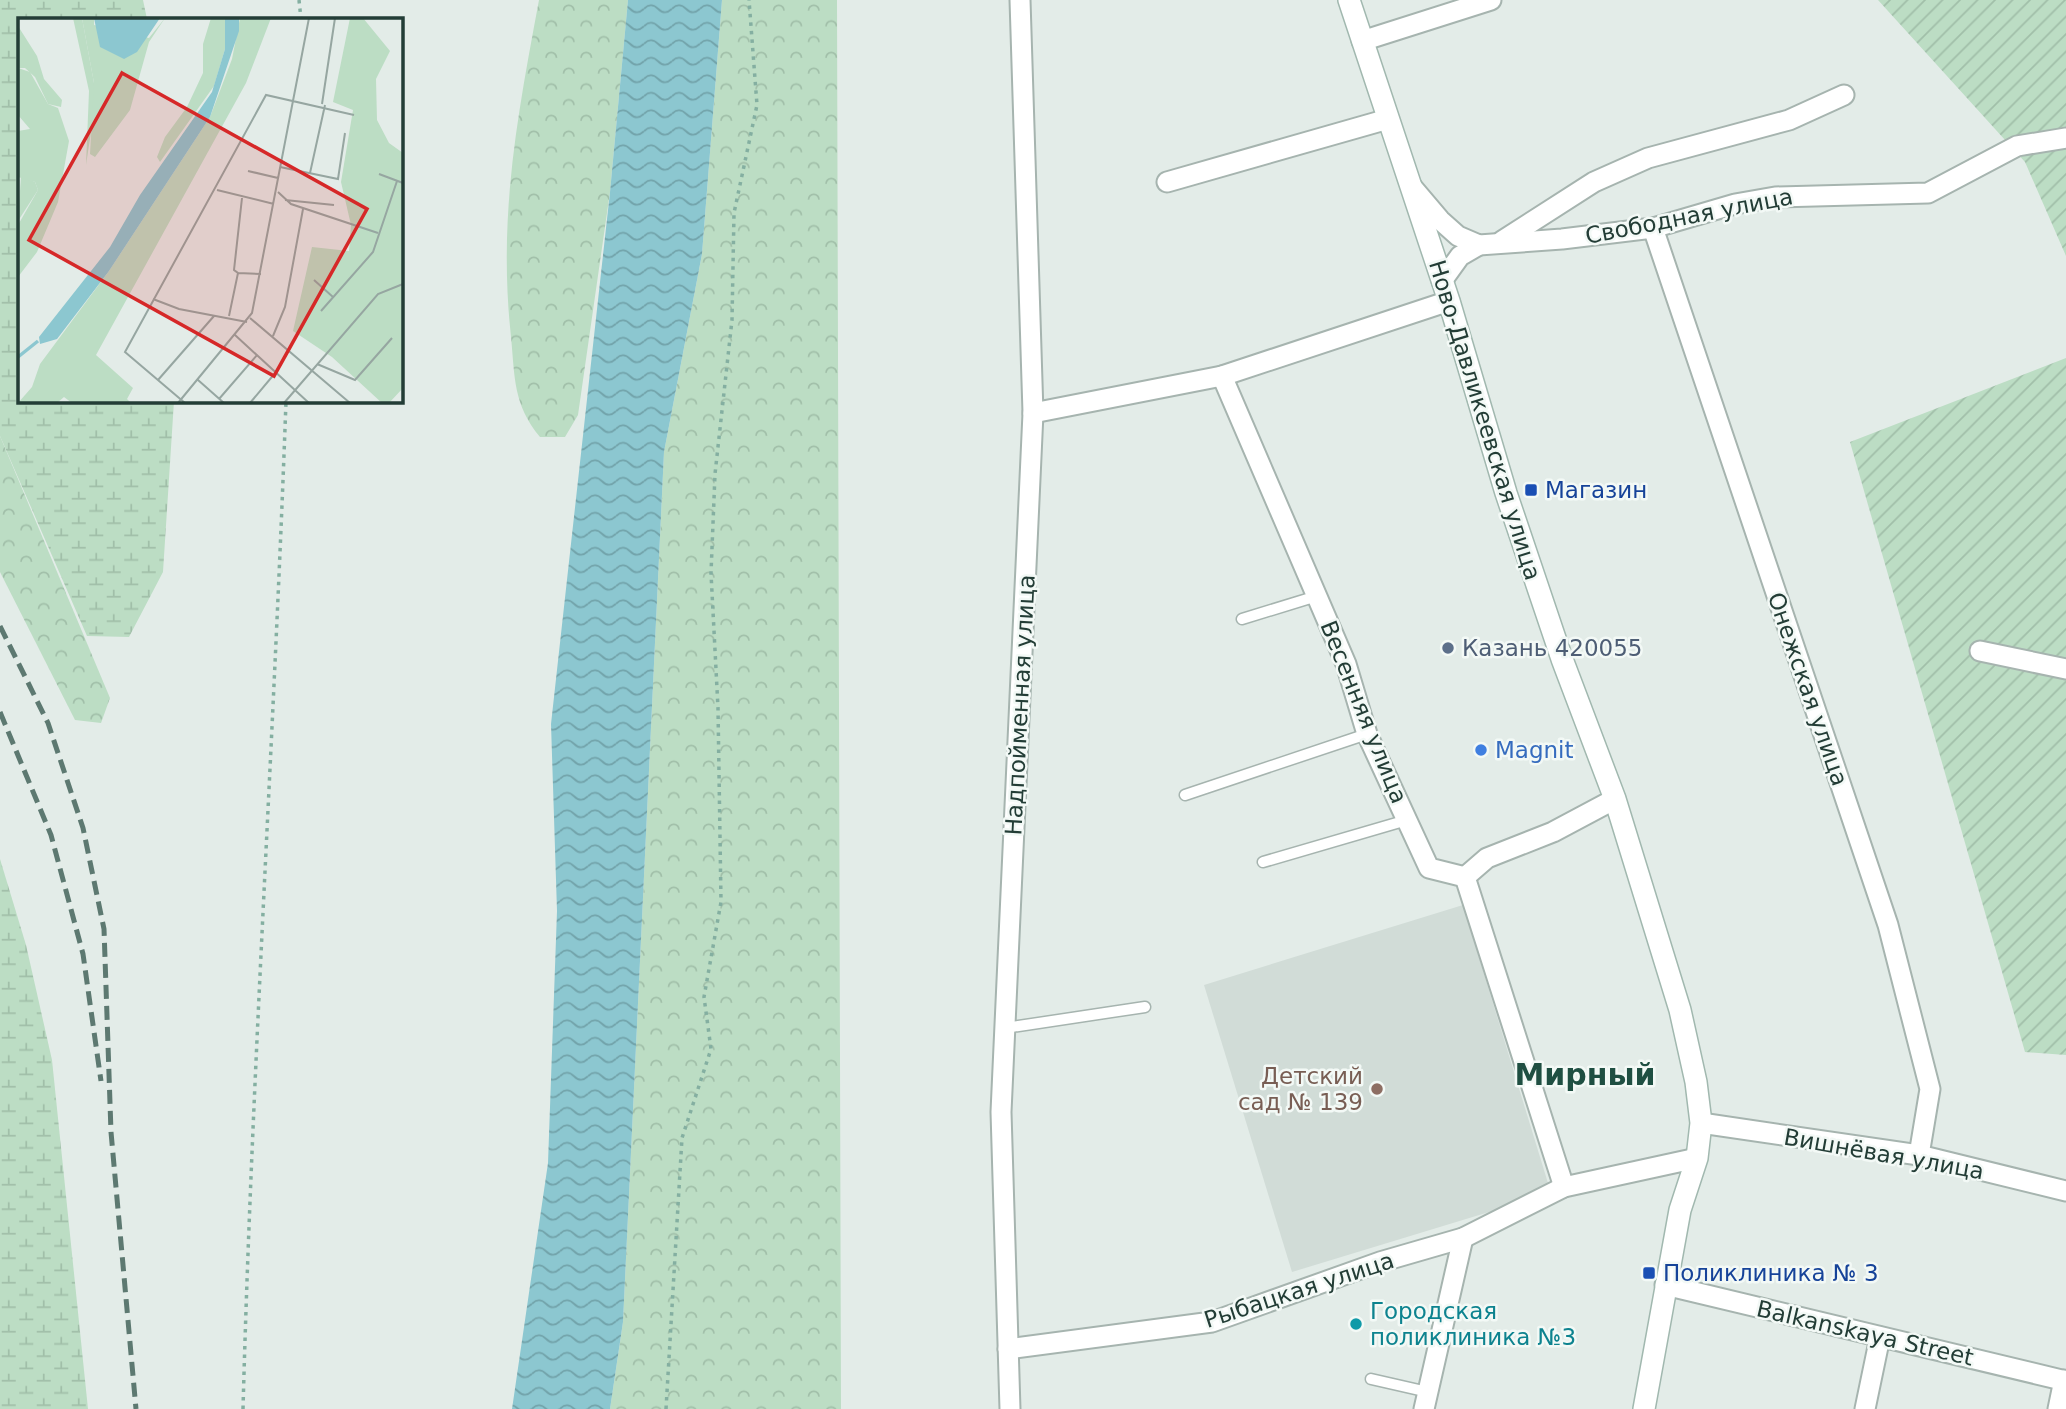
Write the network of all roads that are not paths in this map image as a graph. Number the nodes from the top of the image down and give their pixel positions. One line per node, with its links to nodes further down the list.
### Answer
1 (1020, 0): 16 (street, Надпойменная улица)
2 (1349, 0): 4 (street, Ново-Давликеевская улица)
3 (1491, 0): 4 (street)
4 (1362, 41): 6 (street, Ново-Давликеевская улица)
5 (1843, 95): 11 (street)
6 (1388, 120): 8 (street); 9 (street, Ново-Давликеевская улица)
7 (2066, 138): 10 (street, Свободная улица)
8 (1167, 182)
9 (1409, 183): 12 (street); 13 (street, Ново-Давликеевская улица)
10 (1653, 228): 11 (street, Свободная улица); 30 (street, Онежская улица)
11 (1501, 242): 12 (street, Свободная улица)
12 (1479, 245): 13 (street)
13 (1442, 281): 14 (street, Ново-Давликеевская улица)
14 (1448, 301): 15 (street); 23 (street, Ново-Давликеевская улица)
15 (1222, 376): 16 (street); 17 (street, Весенняя улица)
16 (1033, 413): 28 (street, Надпойменная улица)
17 (1317, 596): 18 (lane); 21 (street, Весенняя улица)
18 (1242, 620)
19 (1980, 652): 20 (street)
20 (2066, 669)
21 (1367, 734): 22 (lane); 24 (street, Весенняя улица)
22 (1185, 795)
23 (1615, 799): 26 (street); 29 (street, Ново-Давликеевская улица)
24 (1407, 820): 25 (lane); 26 (street, Весенняя улица)
25 (1263, 862)
26 (1465, 877): 32 (street)
27 (1145, 1007): 28 (lane)
28 (1005, 1028): 37 (street, Надпойменная улица)
29 (1701, 1123): 30 (street, Вишнёвая улица); 31 (street, Ново-Давликеевская улица)
30 (1919, 1155): 33 (street, Вишнёвая улица)
31 (1697, 1158): 32 (street, Рыбацкая улица); 35 (street, Ново-Давликеевская улица)
32 (1564, 1187): 34 (street, Рыбацкая улица)
33 (2066, 1191)
34 (1463, 1238): 37 (street, Рыбацкая улица); 40 (street)
35 (1665, 1285): 36 (street, Balkanskaya Street); 42 (street, Ново-Давликеевская улица)
36 (1880, 1337): 39 (street, Balkanskaya Street); 43 (street)
37 (1008, 1349): 41 (street, Надпойменная улица)
38 (1371, 1379): 40 (lane)
39 (2065, 1380): 44 (street)
40 (1426, 1401)
41 (1010, 1409)
42 (1644, 1409)
43 (1865, 1409)
44 (2059, 1409)

